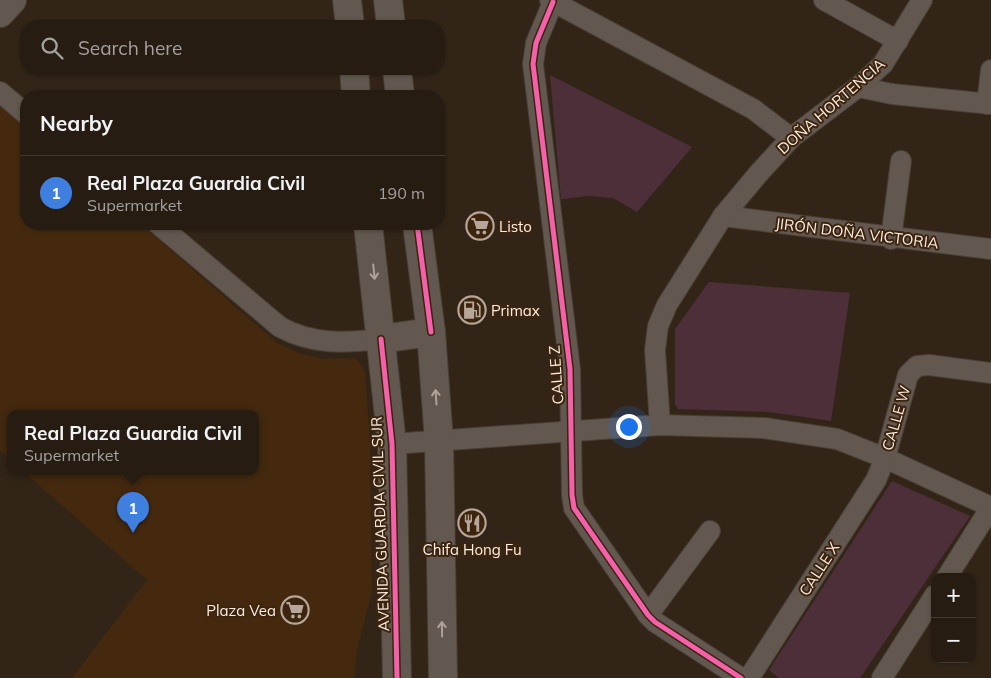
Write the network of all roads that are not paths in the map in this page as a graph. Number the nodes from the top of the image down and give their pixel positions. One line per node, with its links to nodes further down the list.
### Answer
1 (12, 0): 7 (main road)
2 (347, 0): 8 (main road)
3 (388, 0): 9 (main road)
4 (824, 0): 10 (street)
5 (922, 0): 10 (street, DOÑA HORTENCIA)
6 (552, 1): 20 (street); 32 (street, CALLE Z)
7 (0, 13)
8 (349, 20)
9 (390, 20)
10 (898, 40): 14 (street, DOÑA HORTENCIA)
11 (991, 70): 18 (street)
12 (354, 75): 15 (main road)
13 (398, 75): 16 (main road)
14 (858, 87): 18 (street); 20 (street, DOÑA HORTENCIA)
15 (356, 90)
16 (399, 90)
17 (0, 92): 19 (street)
18 (989, 104)
19 (20, 109)
20 (791, 138): 22 (street, DOÑA HORTENCIA)
21 (900, 161): 26 (street)
22 (723, 216): 26 (street, JIRÓN DOÑA VICTORIA); 31 (street, DOÑA HORTENCIA)
23 (165, 230): 29 (street)
24 (369, 230): 29 (main road, AVENIDA GUARDIA CIVIL SUR, one-way to 29)
25 (418, 230): 28 (main road)
26 (891, 239): 27 (street, JIRÓN DOÑA VICTORIA)
27 (991, 250)
28 (431, 332): 29 (main road); 33 (main road, one-way to 28)
29 (381, 339): 34 (main road, AVENIDA GUARDIA CIVIL SUR)
30 (991, 373): 35 (street, CALLE W)
31 (660, 425): 32 (street); 35 (street)
32 (572, 432): 33 (street); 40 (street, CALLE Z)
33 (439, 440): 34 (street); 42 (main road, one-way to 33)
34 (392, 444): 41 (main road, AVENIDA GUARDIA CIVIL SUR)
35 (885, 458): 36 (street); 44 (street, CALLE X)
36 (991, 507): 38 (street)
37 (710, 531): 40 (street)
38 (949, 573)
39 (931, 601): 45 (street)
40 (648, 615): 43 (street, CALLE Z)
41 (397, 678)
42 (443, 678)
43 (741, 678)
44 (749, 678)
45 (882, 678)

